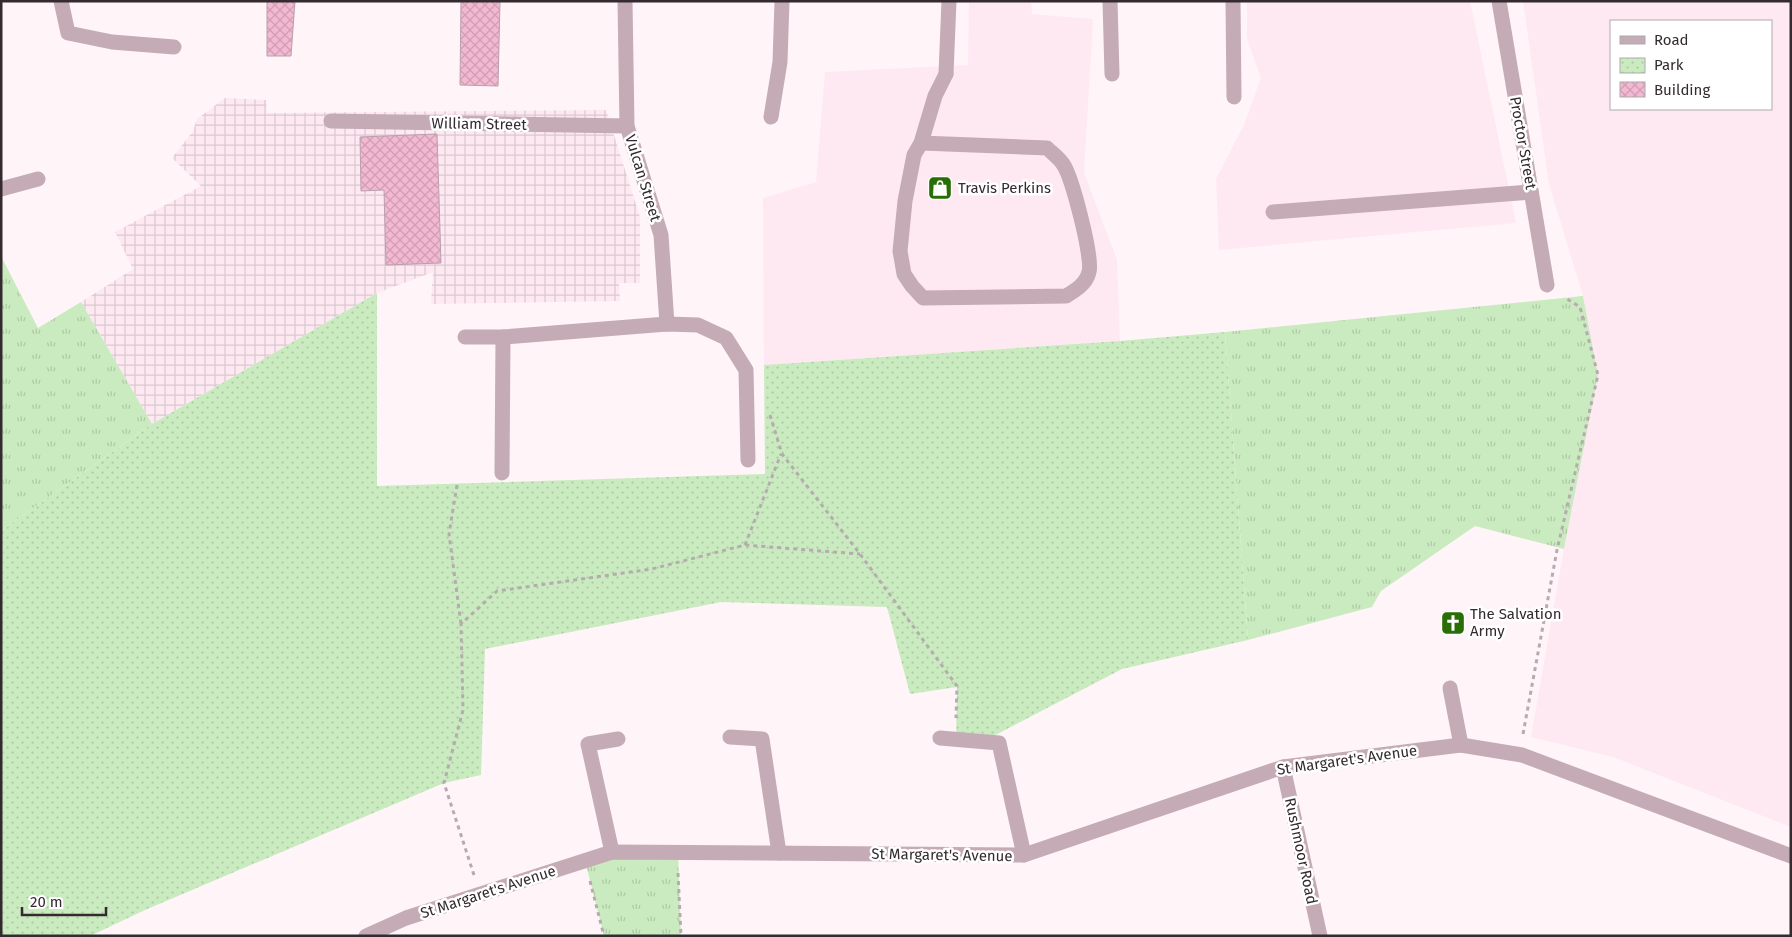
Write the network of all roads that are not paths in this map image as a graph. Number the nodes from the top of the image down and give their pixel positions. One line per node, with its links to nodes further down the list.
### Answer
1 (61, 1): 8 (street)
2 (625, 1): 13 (street, Vulcan Street)
3 (782, 1): 11 (street)
4 (949, 1): 14 (street)
5 (1110, 1): 9 (street)
6 (1233, 1): 10 (street)
7 (1499, 1): 17 (street, Proctor Street)
8 (174, 47)
9 (1112, 74)
10 (1234, 97)
11 (771, 117)
12 (331, 121): 13 (street, William Street)
13 (627, 126): 20 (street, Vulcan Street)
14 (921, 144): 14 (street)
15 (38, 179): 16 (street)
16 (1, 189)
17 (1531, 192): 18 (street); 19 (street, Proctor Street)
18 (1273, 212)
19 (1547, 285)
20 (667, 324): 22 (street); 23 (street)
21 (466, 336): 22 (street)
22 (503, 337): 24 (street)
23 (748, 460)
24 (502, 473)
25 (1450, 688): 29 (street)
26 (730, 737): 32 (street)
27 (940, 738): 33 (street)
28 (618, 739): 31 (street)
29 (1461, 745): 30 (street, St Margaret's Avenue); 34 (street, St Margaret's Avenue)
30 (1283, 766): 33 (street, St Margaret's Avenue); 36 (street, Rushmoor Road)
31 (612, 852): 32 (street, St Margaret's Avenue); 35 (street, St Margaret's Avenue)
32 (779, 853): 33 (street, St Margaret's Avenue)
33 (1024, 855)
34 (1791, 856)
35 (366, 936)
36 (1320, 936)

